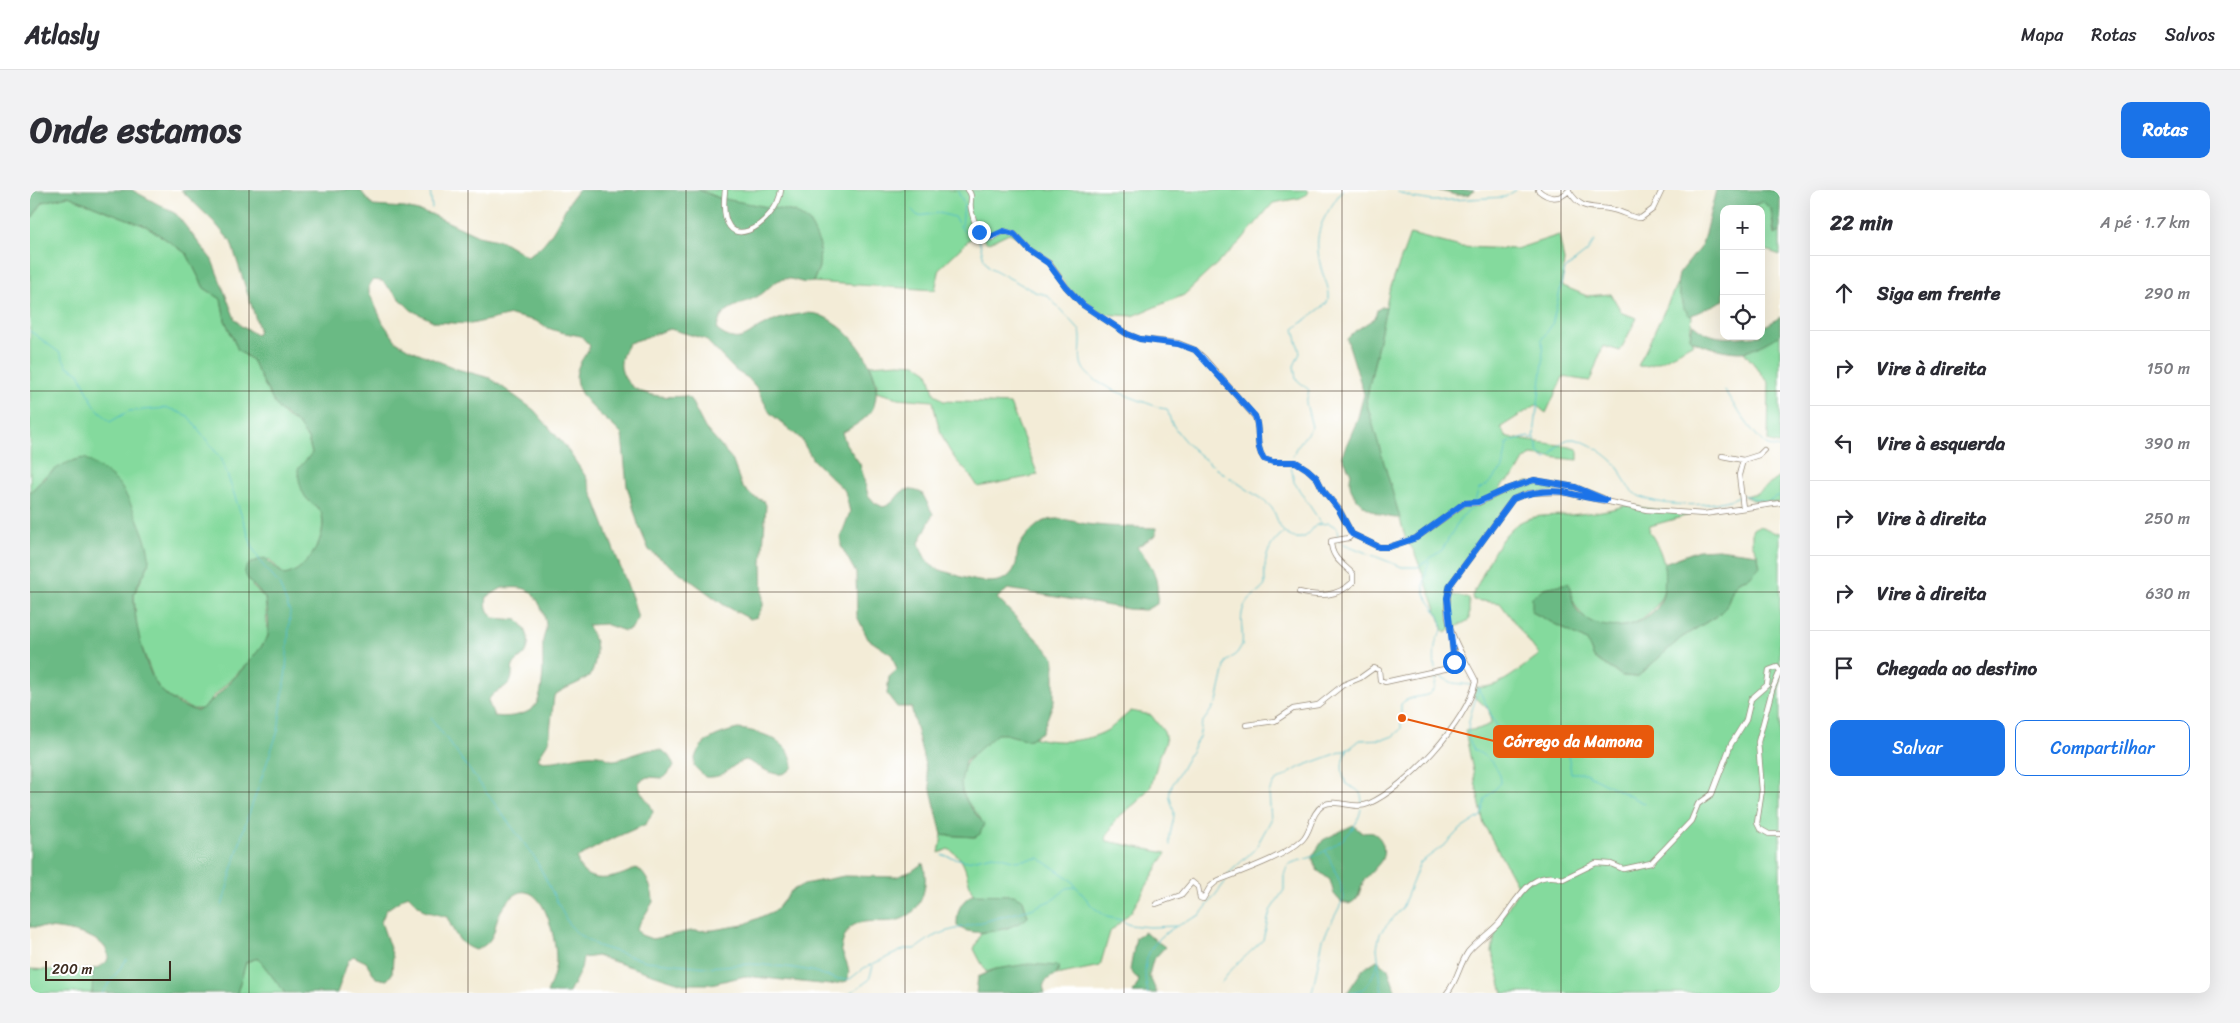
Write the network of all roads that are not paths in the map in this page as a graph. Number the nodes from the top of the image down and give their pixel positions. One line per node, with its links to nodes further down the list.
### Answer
1 (725, 190): 2 (street)
2 (781, 190)
3 (968, 190): 13 (street)
4 (1538, 190): 5 (street)
5 (1569, 190): 6 (street)
6 (1662, 190)
7 (1764, 450): 9 (street)
8 (1722, 456): 9 (street)
9 (1744, 460): 12 (street)
10 (1606, 500): 12 (street); 13 (street); 15 (street)
11 (1780, 503): 12 (street)
12 (1743, 508)
13 (1352, 534): 14 (street)
14 (1299, 592)
15 (1452, 636): 17 (street); 19 (street)
16 (1780, 671): 18 (street); 20 (street)
17 (1246, 725)
18 (1780, 834)
19 (1156, 904)
20 (1447, 993)

